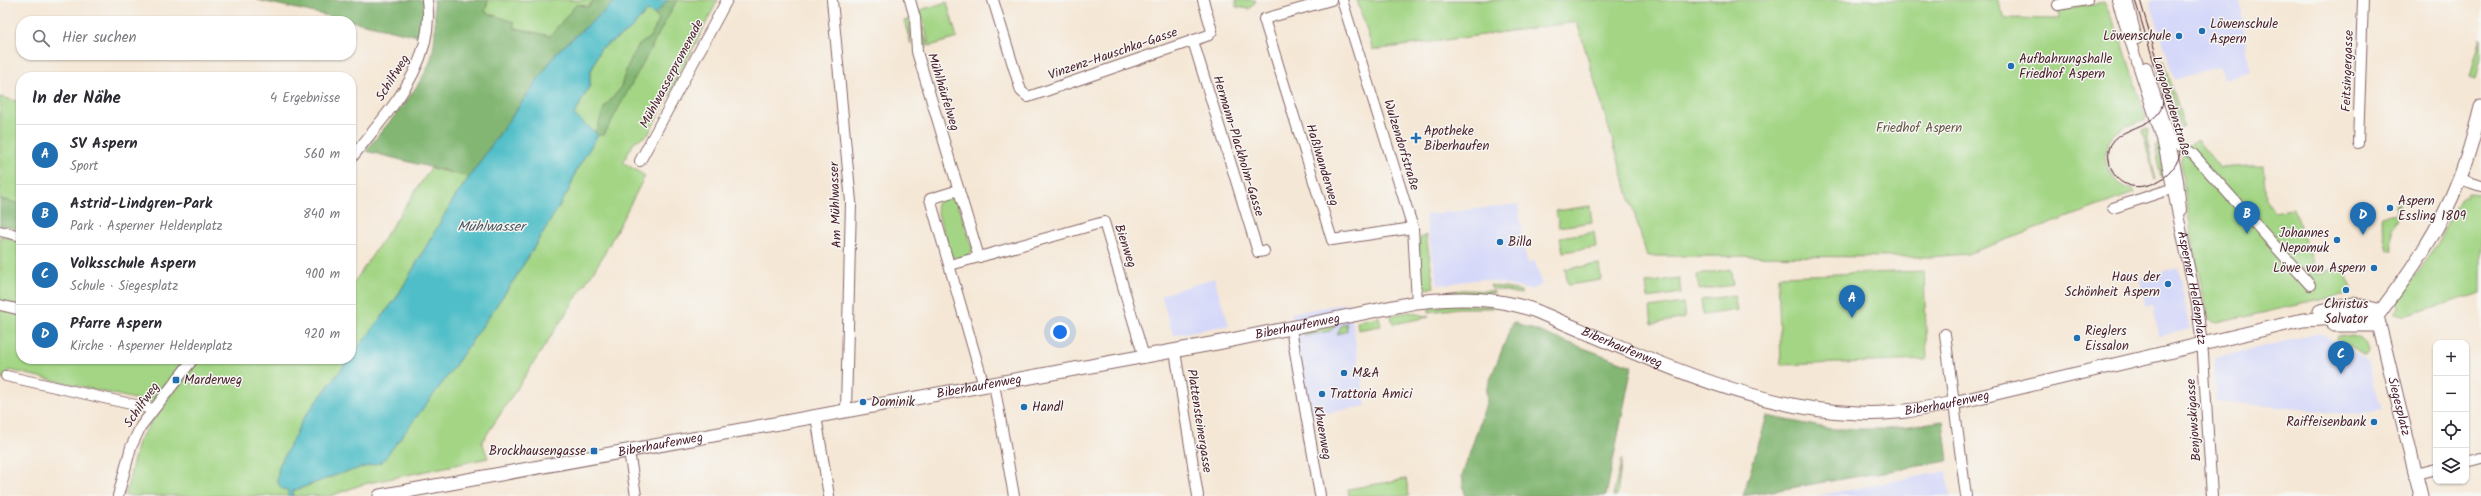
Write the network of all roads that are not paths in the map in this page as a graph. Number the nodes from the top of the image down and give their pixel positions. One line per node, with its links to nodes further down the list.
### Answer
1 (427, 0): 18 (street, Schilfweg)
2 (727, 0): 19 (street, Mühlwasserpromenade)
3 (832, 0): 47 (street, Am Mühlwasser)
4 (910, 0): 24 (street, Mühlhäufelweg)
5 (993, 0): 14 (street, Vinzenz-Hauschka-Gasse)
6 (1204, 0): 14 (street, Vinzenz-Hauschka-Gasse)
7 (1331, 0): 26 (street, Haßlwanderweg)
8 (1342, 0): 26 (street, Wulzendorfstraße)
9 (2087, 0): 13 (street)
10 (2117, 0): 16 (street, Langobardenstraße)
11 (2127, 0): 16 (street, Langobardenstraße)
12 (2363, 0): 17 (street, Feitsingergasse)
13 (2058, 5)
14 (1192, 41): 29 (street, Hermann-Plackholm-Gasse)
15 (2481, 107): 21 (main road)
16 (2165, 139): 20 (street, Langobardenstraße); 23 (street, Asperner Heldenplatz); 32 (street)
17 (2358, 143)
18 (356, 152)
19 (640, 161)
20 (2177, 173): 23 (street, Asperner Heldenplatz)
21 (2460, 179): 22 (street); 36 (main road)
22 (2481, 186)
23 (2175, 187): 25 (street); 39 (street, Asperner Heldenplatz)
24 (959, 190): 30 (street, Mühlhäufelweg); 31 (street)
25 (2112, 208)
26 (1413, 228): 33 (street, Wulzendorfstraße)
27 (0, 231): 28 (street)
28 (16, 235)
29 (1264, 251)
30 (979, 258): 31 (street); 41 (street, Bienweg)
31 (950, 265): 44 (street)
32 (2310, 285)
33 (1417, 302): 37 (main road, Biberhaufenweg); 45 (main road, Biberhaufenweg)
34 (0, 306): 35 (street)
35 (16, 309)
36 (2378, 317): 39 (main road, Asperner Heldenplatz); 53 (main road, Siegesplatz)
37 (1291, 329): 40 (main road, Biberhaufenweg); 55 (street, Khuenweg)
38 (1945, 334): 45 (street)
39 (2202, 343): 45 (main road, Biberhaufenweg); 63 (street, Benjowskigasse)
40 (1175, 351): 41 (main road, Biberhaufenweg); 61 (street, Plattensteinergasse)
41 (1144, 356): 44 (main road, Biberhaufenweg)
42 (189, 364): 46 (street, Schilfweg)
43 (6, 376): 46 (street)
44 (989, 385): 47 (main road, Biberhaufenweg); 60 (street)
45 (1954, 403): 62 (street)
46 (153, 409): 56 (street, Schilfweg)
47 (846, 410): 48 (main road, Biberhaufenweg)
48 (816, 416): 49 (main road, Biberhaufenweg); 59 (street)
49 (629, 451): 54 (main road, Biberhaufenweg); 58 (street)
50 (2481, 458): 51 (street)
51 (2469, 461)
52 (2433, 470): 53 (street)
53 (2416, 474): 64 (main road, Siegesplatz)
54 (406, 493): 57 (main road, Biberhaufenweg)
55 (1320, 495)
56 (118, 496)
57 (380, 496)
58 (636, 496)
59 (829, 496)
60 (1014, 496)
61 (1198, 496)
62 (1966, 496)
63 (2212, 496)
64 (2421, 496)

